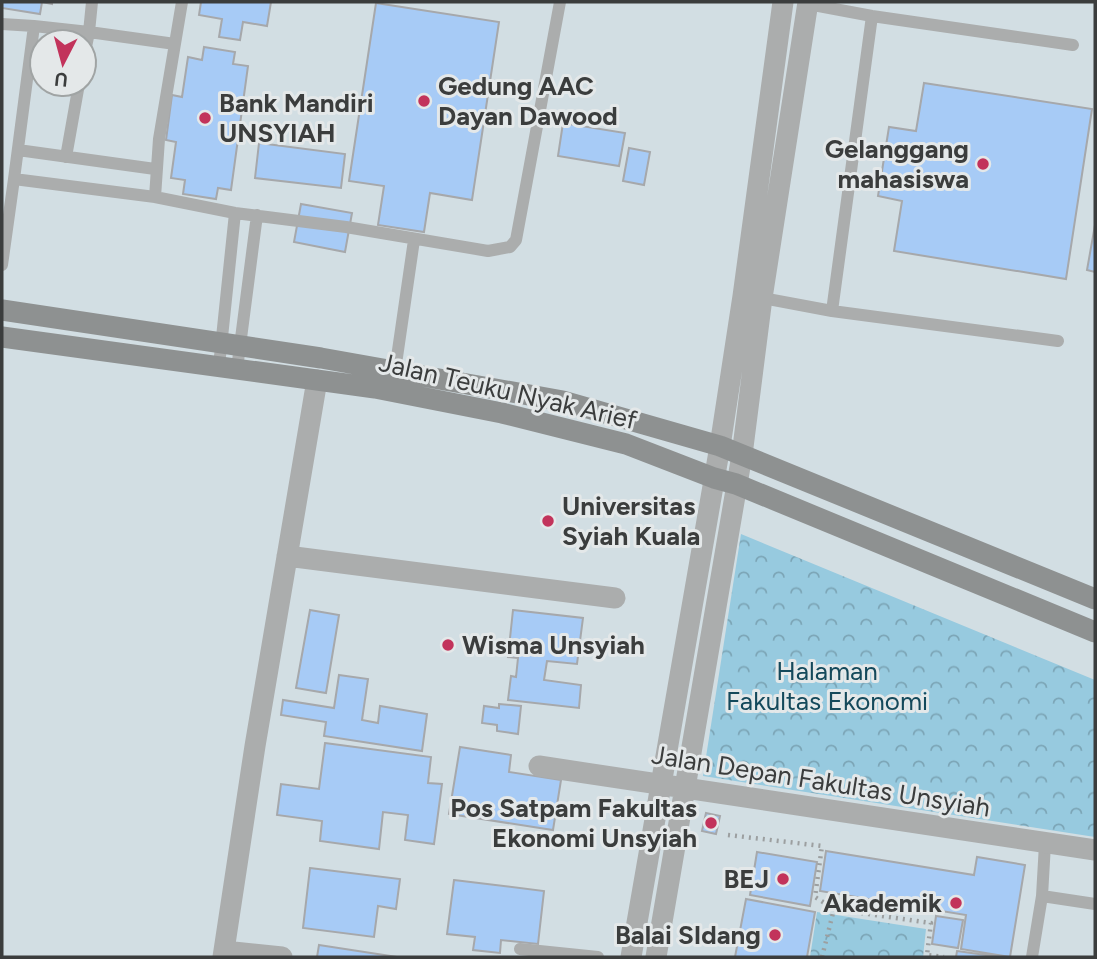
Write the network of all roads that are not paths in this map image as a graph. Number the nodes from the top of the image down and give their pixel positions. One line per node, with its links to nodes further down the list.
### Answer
1 (92, 2): 11 (lane)
2 (182, 2): 13 (lane)
3 (560, 2): 23 (lane)
4 (780, 2): 34 (street)
5 (808, 3): 6 (lane); 25 (street)
6 (858, 8): 7 (lane)
7 (872, 16): 14 (lane); 27 (lane)
8 (2, 24): 9 (lane)
9 (34, 26): 10 (lane); 16 (lane)
10 (52, 28)
11 (89, 28)
12 (98, 33): 13 (lane)
13 (175, 44): 18 (lane)
14 (1073, 45)
15 (76, 98): 17 (lane)
16 (18, 150): 17 (lane); 19 (lane)
17 (66, 156): 18 (lane)
18 (155, 169): 20 (lane)
19 (14, 178): 20 (lane); 24 (lane)
20 (155, 197): 21 (lane)
21 (235, 213): 22 (lane); 30 (lane)
22 (257, 215): 23 (lane); 30 (lane)
23 (414, 240): 32 (lane)
24 (2, 265)
25 (762, 298): 27 (lane); 35 (street)
26 (2, 310): 30 (main road, Jalan Teuku Nyak Arief)
27 (832, 311): 29 (lane)
28 (2, 337): 31 (main road, Jalan Teuku Nyak Arief)
29 (1058, 341)
30 (230, 345): 31 (lane); 31 (lane); 32 (main road, Jalan Teuku Nyak Arief)
31 (228, 368): 33 (main road, Jalan Teuku Nyak Arief)
32 (395, 371): 34 (main road, Jalan Teuku Nyak Arief)
33 (317, 380): 36 (main road, Jalan Teuku Nyak Arief); 38 (street)
34 (720, 446): 35 (main road, Jalan Teuku Nyak Arief); 36 (street)
35 (742, 455): 37 (street); 40 (main road, Jalan Teuku Nyak Arief)
36 (714, 478): 37 (main road, Jalan Teuku Nyak Arief); 43 (street)
37 (736, 484): 41 (main road, Jalan Teuku Nyak Arief); 44 (street)
38 (287, 556): 39 (street); 50 (street)
39 (615, 598)
40 (1095, 598)
41 (1095, 632)
42 (539, 766): 43 (street, Jalan Depan Fakultas Unsyiah)
43 (662, 785): 44 (street, Jalan Depan Fakultas Unsyiah); 53 (street)
44 (685, 789): 45 (street, Jalan Depan Fakultas Unsyiah); 54 (street)
45 (1045, 844): 46 (street, Jalan Depan Fakultas Unsyiah); 47 (lane)
46 (1095, 850)
47 (1042, 896): 48 (lane); 55 (lane)
48 (1095, 904)
49 (520, 949): 52 (lane)
50 (223, 954): 51 (street)
51 (282, 957)
52 (598, 957)
53 (631, 957)
54 (656, 957)
55 (1032, 957)

